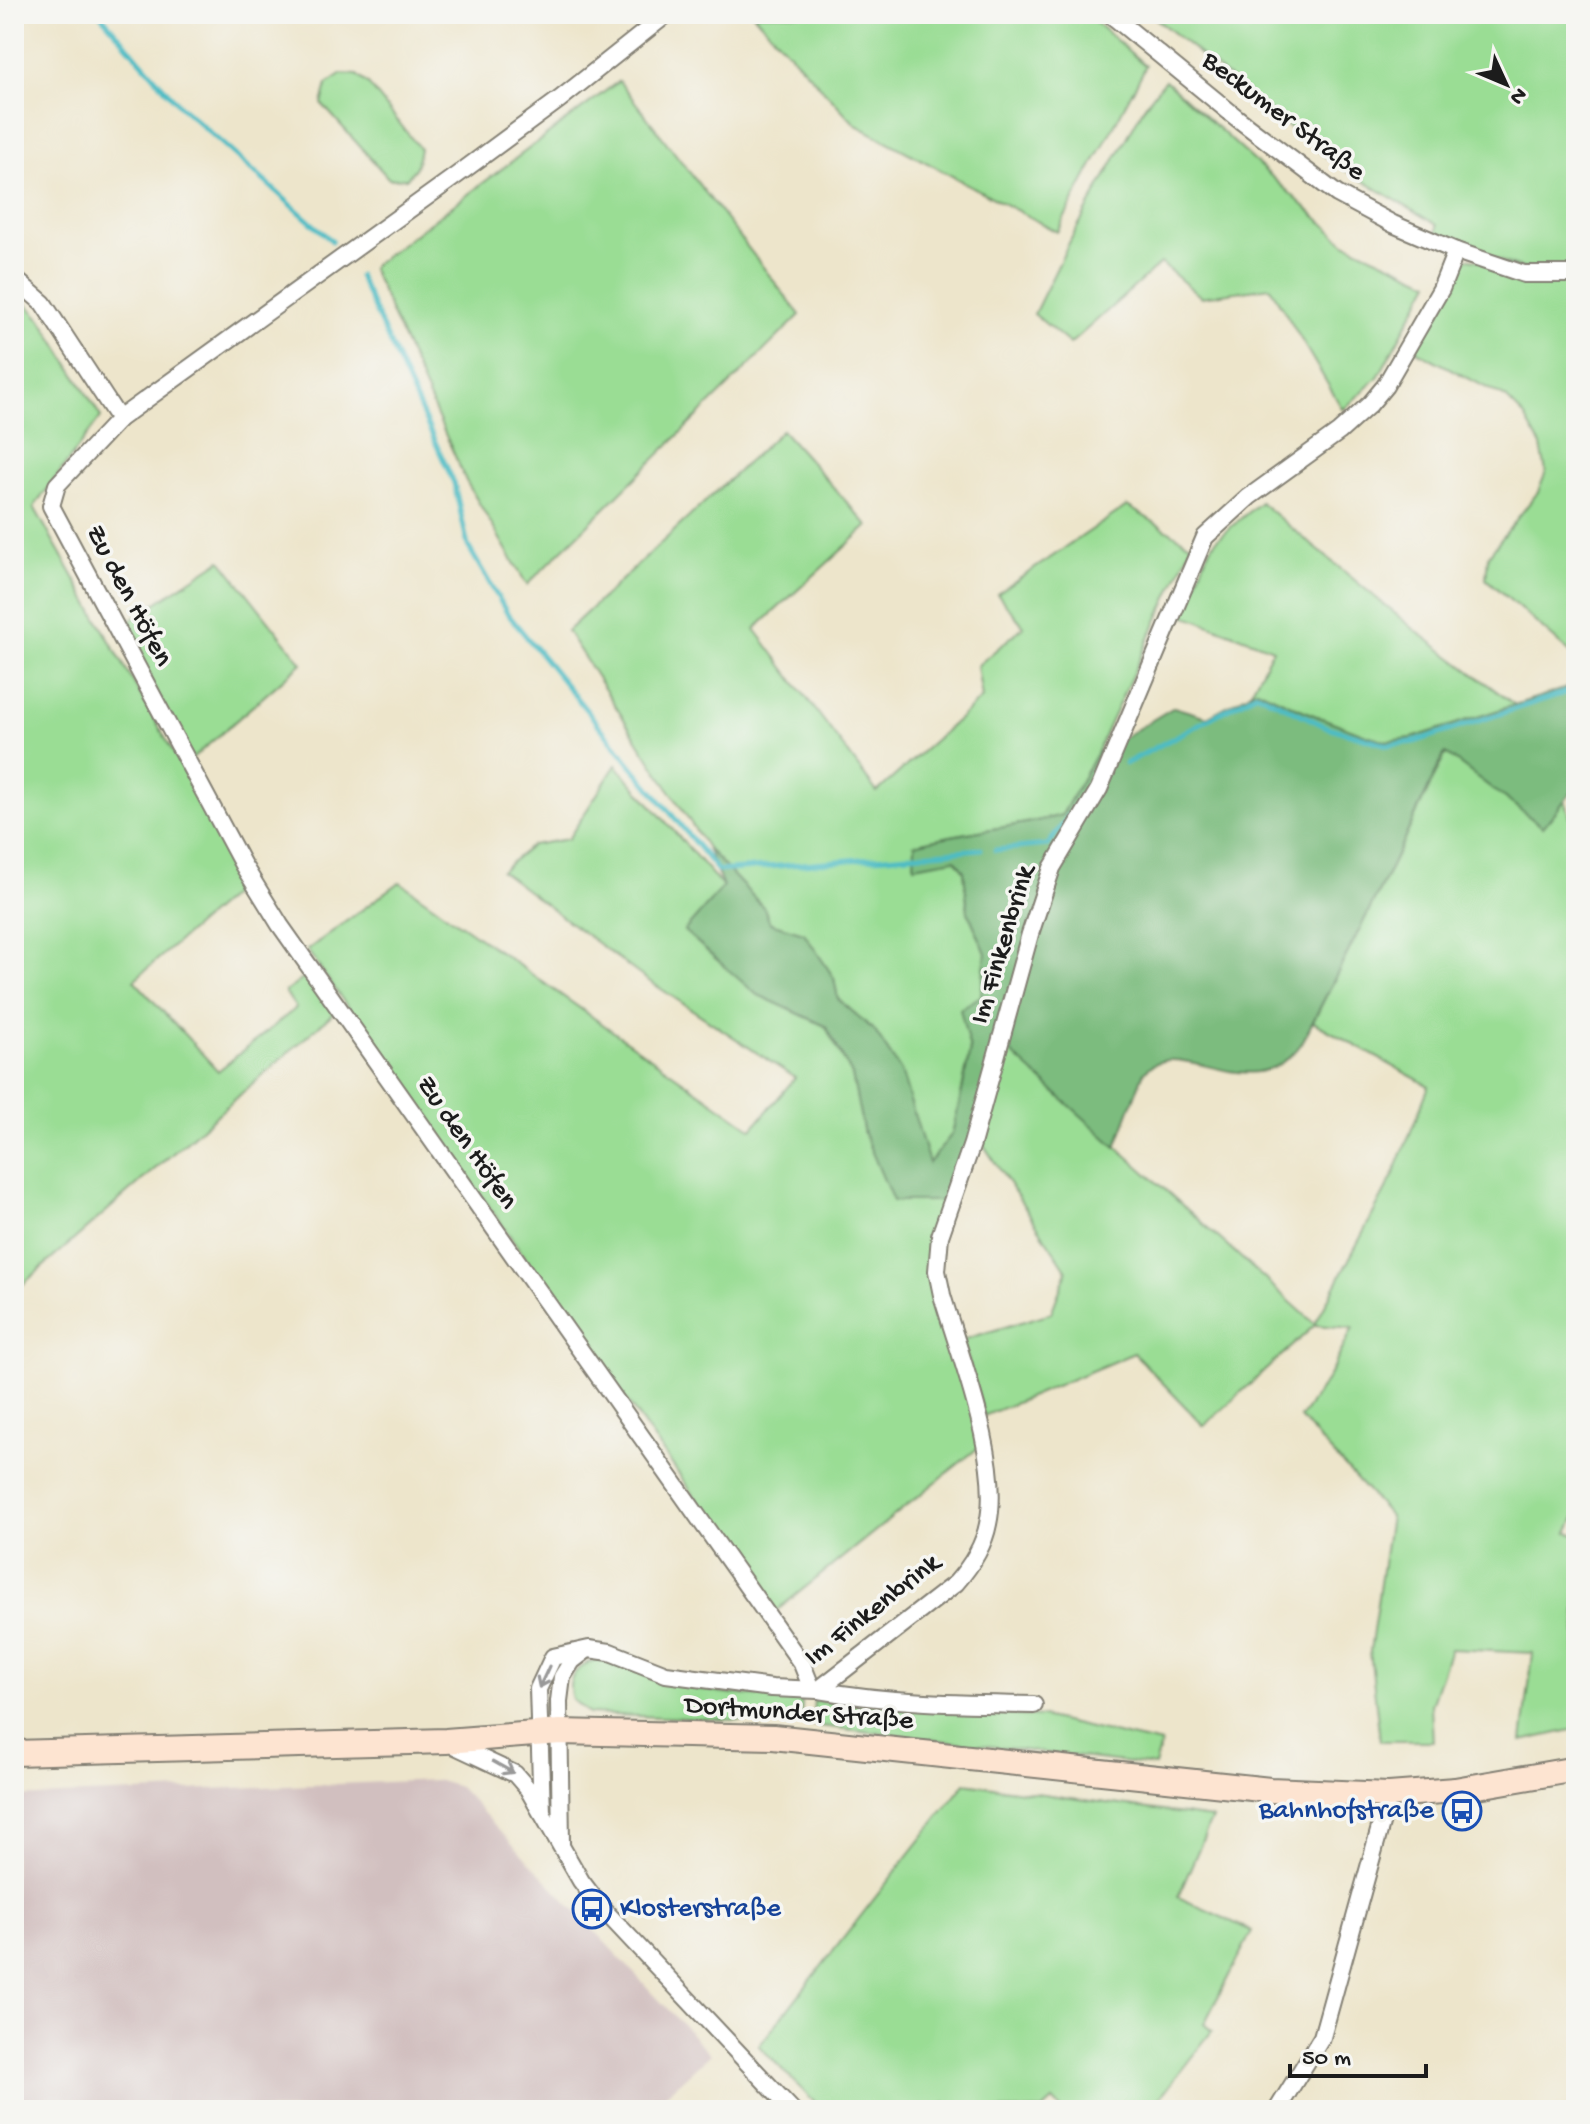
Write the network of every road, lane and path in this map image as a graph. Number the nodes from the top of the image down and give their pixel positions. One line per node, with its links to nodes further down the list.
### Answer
1 (667, 14): 6 (street, Zu den Höfen)
2 (1110, 14): 3 (street, Beckumer Straße)
3 (1456, 251): 4 (street, Beckumer Straße); 7 (street, Im Finkenbrink)
4 (1576, 274)
5 (14, 278): 6 (street)
6 (119, 419): 7 (street, Zu den Höfen)
7 (815, 1690): 8 (street); 9 (street)
8 (1034, 1705)
9 (550, 1733): 10 (main road, Dortmunder Straße); 13 (main road, Dortmunder Straße); 14 (street); 15 (street)
10 (446, 1741): 11 (main road, Dortmunder Straße); 14 (street, one-way to 14)
11 (14, 1753)
12 (1576, 1769): 13 (main road, Dortmunder Straße)
13 (1389, 1795): 17 (street)
14 (542, 1813): 15 (street)
15 (561, 1845): 16 (street)
16 (792, 2110)
17 (1277, 2110)

